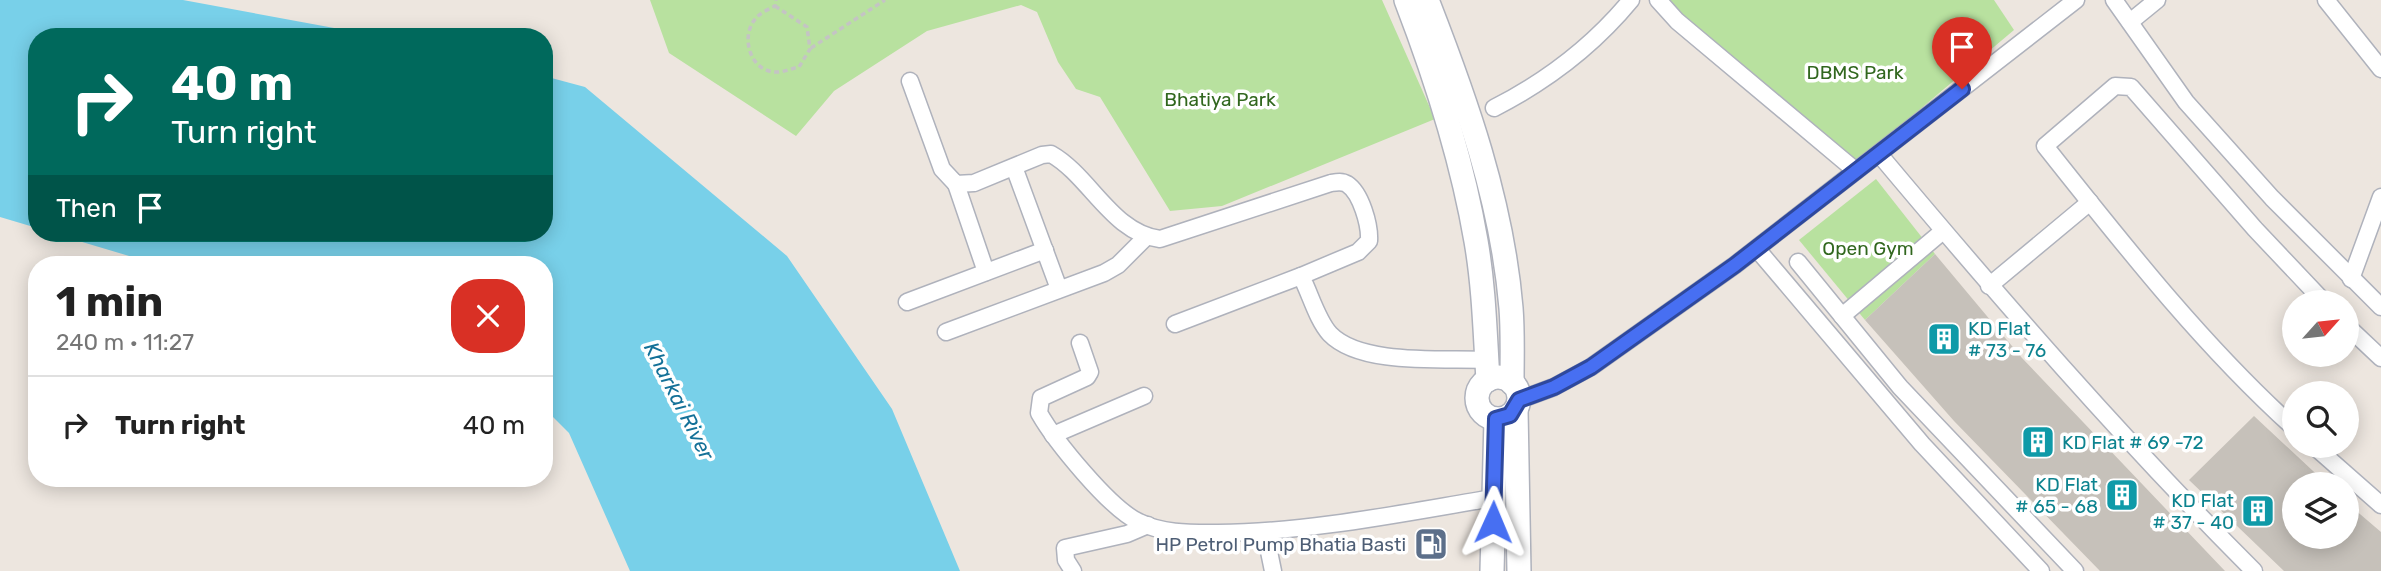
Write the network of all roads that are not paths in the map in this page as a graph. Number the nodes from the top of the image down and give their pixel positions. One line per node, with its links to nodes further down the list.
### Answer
1 (1406, 0): 39 (main road)
2 (1427, 0): 41 (main road)
3 (1631, 0): 12 (street)
4 (1658, 0): 15 (street)
5 (2076, 0): 13 (street)
6 (2114, 0): 9 (street)
7 (2157, 0): 9 (street)
8 (2326, 0): 10 (street)
9 (2130, 22): 27 (street)
10 (2381, 69)
11 (910, 81): 16 (street)
12 (1494, 108)
13 (1879, 154): 15 (street); 19 (street)
14 (1014, 167): 16 (street); 21 (street); 23 (street)
15 (1856, 172): 22 (street)
16 (956, 184): 25 (street)
17 (2381, 197): 20 (street)
18 (2090, 202): 28 (street); 30 (street); 42 (street)
19 (1943, 231): 28 (street); 33 (street)
20 (2374, 231): 27 (street)
21 (1146, 237): 26 (street); 29 (street)
22 (1757, 249): 41 (street); 53 (street)
23 (1045, 250): 25 (street); 29 (street)
24 (1798, 262): 33 (street)
25 (986, 272): 31 (street)
26 (1301, 276): 34 (street); 39 (street)
27 (2351, 279): 32 (street)
28 (1989, 286): 55 (street)
29 (1059, 289): 35 (street)
30 (2313, 290)
31 (908, 302)
32 (2381, 307)
33 (1842, 316): 54 (street)
34 (1175, 324)
35 (946, 331)
36 (2359, 337): 38 (street)
37 (1080, 343): 43 (street)
38 (2381, 358)
39 (1487, 370): 41 (main road); 41 (main road)
40 (1144, 396): 43 (street)
41 (1511, 403): 45 (main road); 52 (main road)
42 (2282, 417)
43 (1053, 435): 47 (street)
44 (2328, 458): 46 (street)
45 (1493, 498): 48 (street); 51 (main road)
46 (2381, 505)
47 (1148, 525): 48 (street); 49 (street)
48 (1265, 532): 50 (street)
49 (1073, 571)
50 (1273, 571)
51 (1492, 571)
52 (1519, 571)
53 (2041, 571)
54 (2075, 571)
55 (2254, 571)

